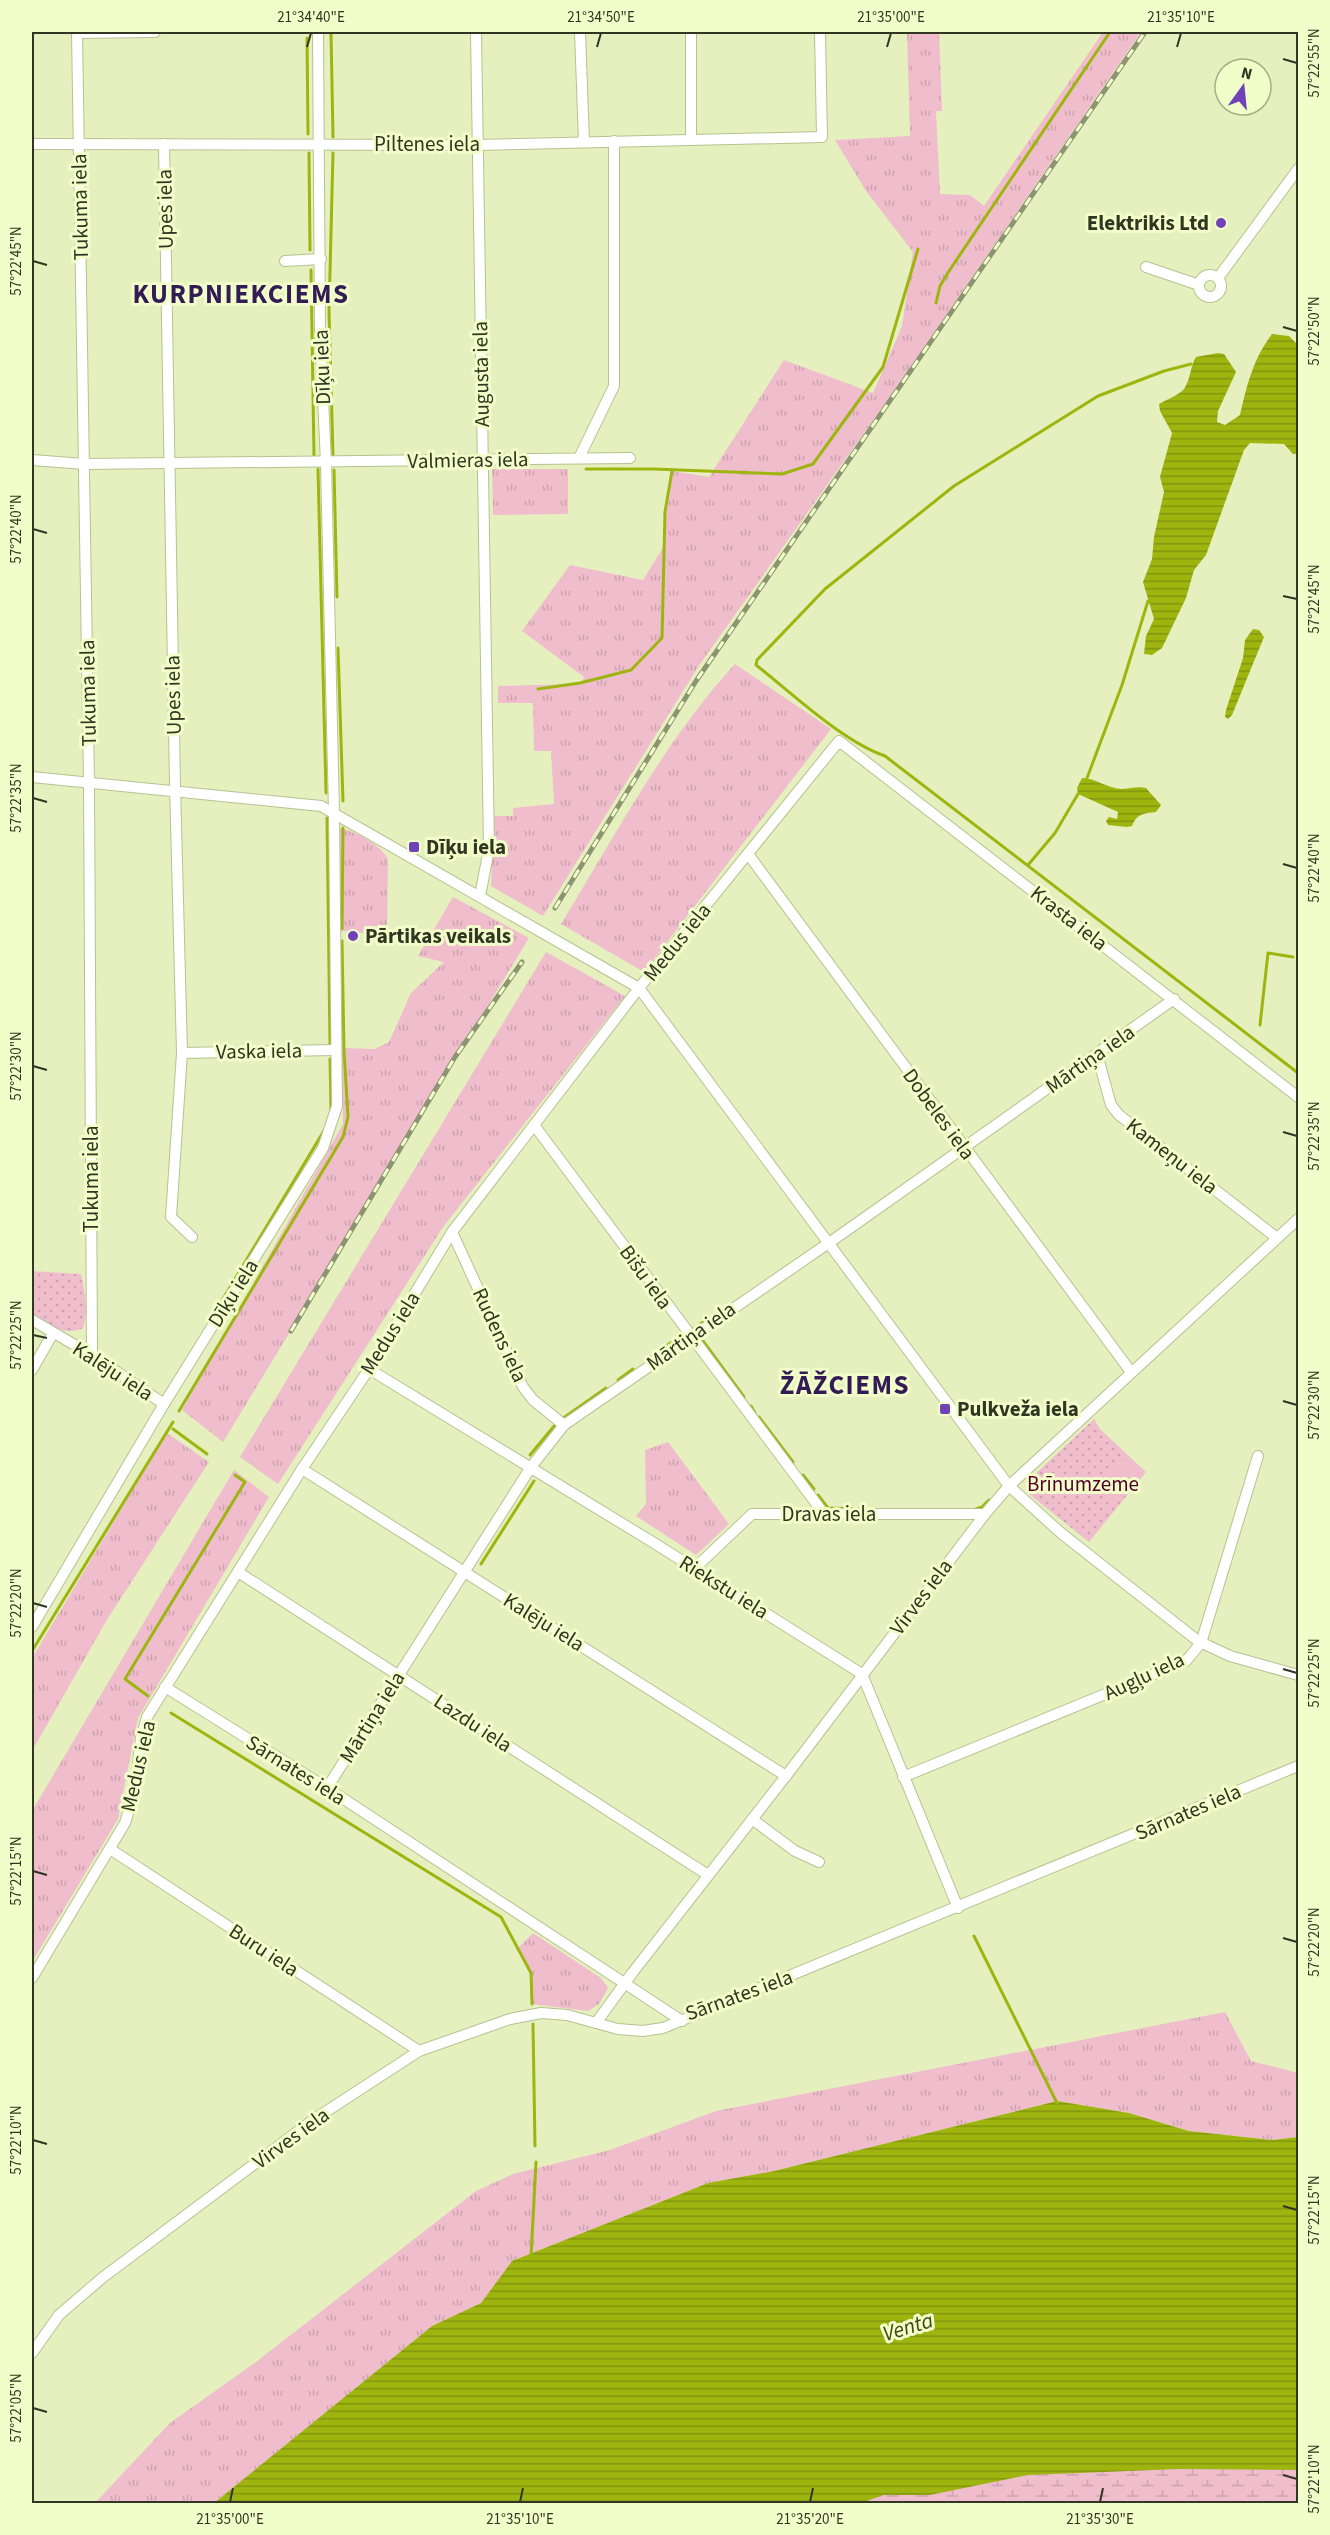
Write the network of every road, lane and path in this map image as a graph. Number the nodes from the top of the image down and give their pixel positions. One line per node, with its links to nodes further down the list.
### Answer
1 (77, 32): 2 (street); 13 (street, Tukuma iela)
2 (155, 32)
3 (318, 32): 11 (street, Dīķu iela)
4 (476, 32): 15 (street, Augusta iela)
5 (580, 32): 10 (street)
6 (691, 32): 8 (street)
7 (820, 32): 8 (street, Piltenes iela)
8 (691, 140): 9 (street, Piltenes iela)
9 (614, 141): 10 (street, Piltenes iela); 22 (street)
10 (584, 142): 15 (street, Piltenes iela)
11 (320, 143): 14 (street, Piltenes iela); 15 (street, Piltenes iela); 17 (street, Dīķu iela)
12 (32, 144): 13 (street, Piltenes iela)
13 (79, 144): 14 (street, Piltenes iela); 28 (street, Tukuma iela)
14 (164, 144): 26 (street, Upes iela)
15 (477, 145): 25 (street, Augusta iela)
16 (1299, 169): 20 (street)
17 (321, 260): 18 (street); 27 (street, Dīķu iela)
18 (285, 261)
19 (1146, 267): 21 (street)
20 (1218, 278): 21 (street); 21 (street)
21 (1199, 285)
22 (579, 458): 23 (street, Valmieras iela); 25 (street, Valmieras iela)
23 (630, 458)
24 (32, 460): 28 (street, Valmieras iela)
25 (483, 460): 27 (street, Valmieras iela); 35 (street, Augusta iela)
26 (170, 463): 27 (street, Valmieras iela); 28 (street, Valmieras iela); 32 (street, Upes iela)
27 (326, 463): 33 (street, Dīķu iela)
28 (84, 464): 31 (street, Tukuma iela)
29 (839, 741): 34 (street, Medus iela); 37 (street, Krasta iela)
30 (32, 777): 31 (street)
31 (89, 783): 32 (street); 52 (street, Tukuma iela)
32 (175, 791): 33 (street); 39 (street, Upes iela)
33 (334, 813): 35 (street); 38 (street, Dīķu iela)
34 (748, 854): 36 (street, Medus iela); 43 (street, Dobeles iela)
35 (480, 896): 36 (street)
36 (639, 988): 42 (street, Medus iela); 48 (street)
37 (1174, 999): 40 (street, Mārtiņa iela); 41 (street, Krasta iela)
38 (335, 1050): 39 (street, Vaska iela); 56 (street, Dīķu iela)
39 (182, 1053): 46 (street, Upes iela)
40 (1097, 1054): 43 (street, Mārtiņa iela); 47 (street, Kameņu iela)
41 (1299, 1097)
42 (534, 1125): 45 (street, Medus iela); 51 (street, Bišu iela)
43 (964, 1148): 48 (street, Mārtiņa iela); 55 (street, Dobeles iela)
44 (1299, 1219): 47 (street, Virves iela)
45 (452, 1232): 53 (street, Medus iela); 57 (street, Rudens iela)
46 (192, 1237)
47 (1277, 1238): 55 (street, Virves iela)
48 (829, 1243): 51 (street, Mārtiņa iela); 61 (street)
49 (32, 1320): 50 (street, Kalēju iela)
50 (54, 1333): 52 (street, Kalēju iela); 54 (street)
51 (690, 1336): 57 (street, Mārtiņa iela); 62 (street, Bišu iela)
52 (92, 1355): 56 (street, Kalēju iela)
53 (369, 1369): 59 (street, Riekstu iela); 60 (street, Medus iela)
54 (32, 1371)
55 (1131, 1372): 61 (street, Virves iela)
56 (164, 1404): 67 (street, Dīķu iela)
57 (564, 1425): 59 (street, Mārtiņa iela)
58 (1258, 1455): 68 (street, Augļu iela)
59 (531, 1467): 64 (street, Riekstu iela); 66 (street, Mārtiņa iela)
60 (302, 1469): 65 (street, Medus iela); 66 (street, Kalēju iela)
61 (1009, 1486): 63 (street, Virves iela); 68 (street)
62 (824, 1514): 63 (street, Dravas iela); 64 (street, Dravas iela)
63 (985, 1514): 69 (street, Virves iela)
64 (694, 1568): 69 (street, Riekstu iela)
65 (238, 1572): 70 (street, Lazdu iela); 72 (street, Medus iela)
66 (464, 1572): 70 (street, Mārtiņa iela); 74 (street, Kalēju iela)
67 (32, 1627)
68 (1201, 1643): 71 (street); 75 (street, Augļu iela)
69 (862, 1674): 74 (street, Virves iela); 75 (street)
70 (399, 1675): 76 (street, Mārtiņa iela); 80 (street, Lazdu iela)
71 (1299, 1675)
72 (165, 1687): 76 (street, Sārnates iela); 78 (street, Medus iela)
73 (1299, 1766): 81 (street, Sārnates iela)
74 (786, 1776): 77 (street, Virves iela)
75 (903, 1777): 81 (street)
76 (327, 1788): 83 (street, Sārnates iela)
77 (752, 1819): 79 (street); 80 (street, Virves iela)
78 (110, 1850): 82 (street, Medus iela); 86 (street, Buru iela)
79 (819, 1862)
80 (708, 1875): 83 (street, Virves iela)
81 (958, 1908): 84 (street, Sārnates iela)
82 (32, 1978)
83 (625, 1982): 84 (street, Sārnates iela); 85 (street, Virves iela)
84 (681, 2021): 85 (street, Virves iela)
85 (596, 2023): 86 (street, Virves iela)
86 (419, 2050): 87 (street, Virves iela)
87 (32, 2353)

